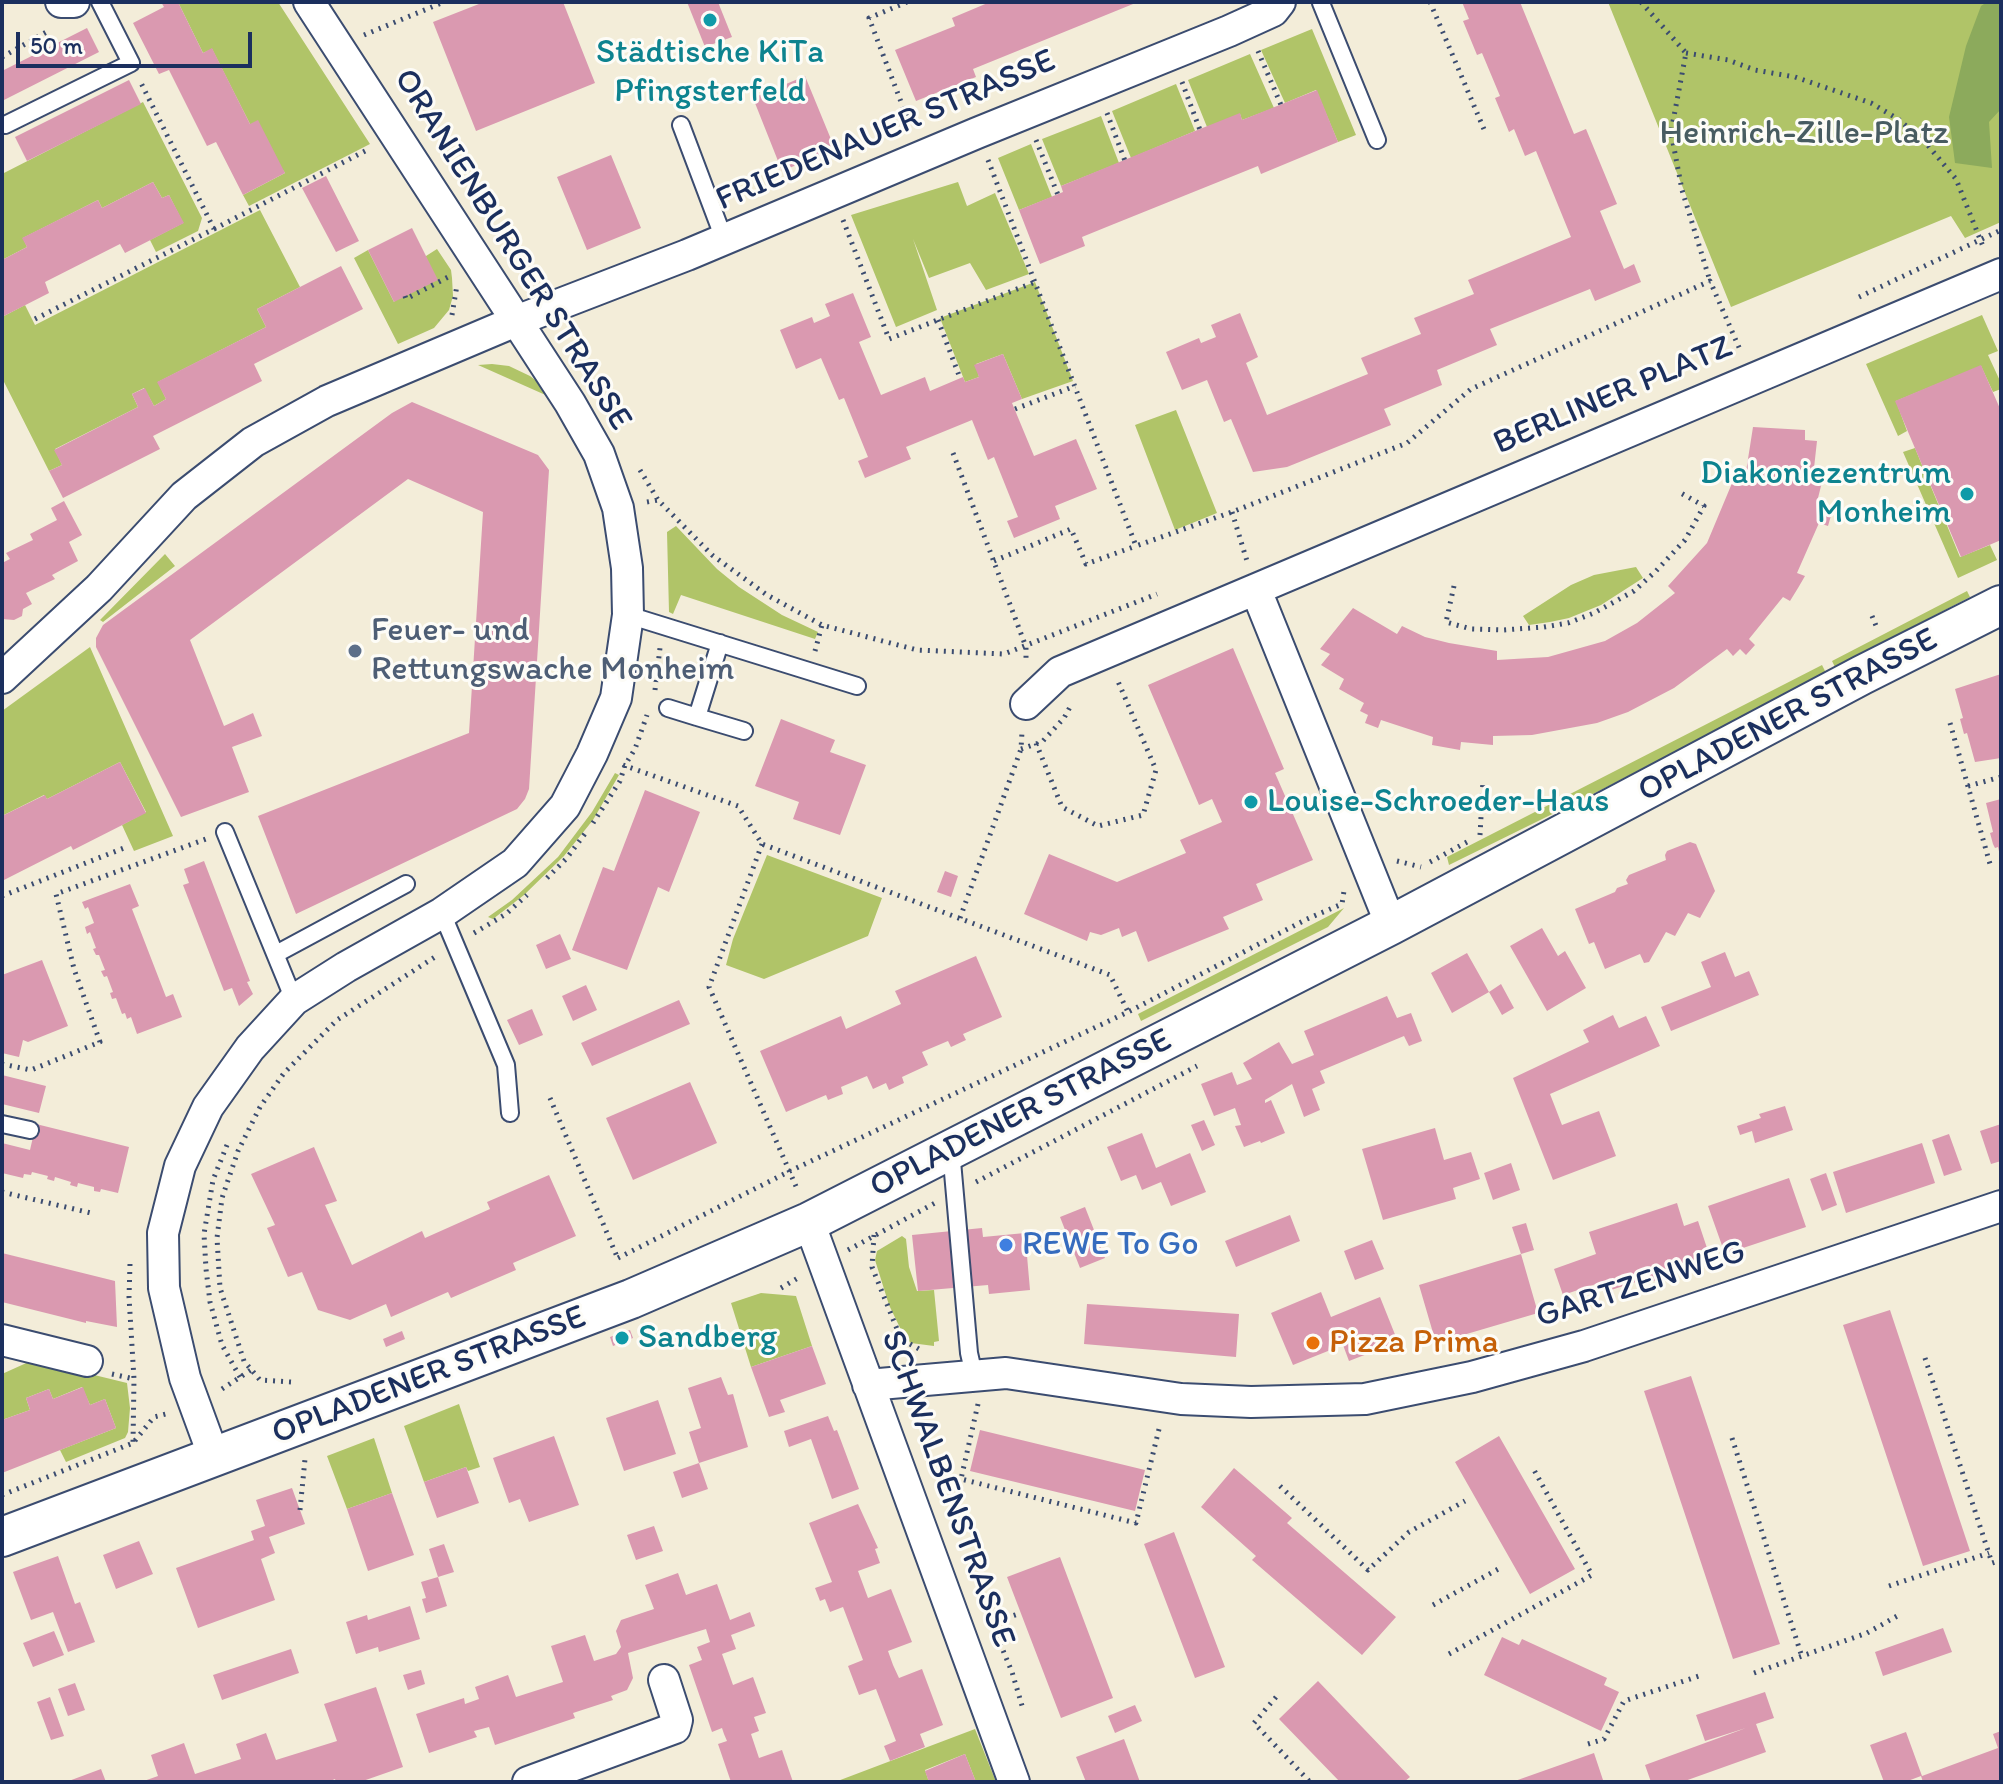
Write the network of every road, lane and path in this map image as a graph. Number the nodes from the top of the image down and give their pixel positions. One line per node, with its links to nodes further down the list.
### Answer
1 (61, 2): 2 (street)
2 (73, 2): 14 (path)
3 (100, 2): 15 (lane)
4 (309, 2): 11 (street, ORANIENBURGER STRASSE)
5 (444, 2): 11 (path)
6 (907, 2): 27 (path)
7 (1280, 2): 22 (street, FRIEDENAUER STRASSE)
8 (1322, 2): 26 (lane)
9 (1430, 2): 23 (path)
10 (1641, 2): 13 (path)
11 (337, 46): 24 (street, ORANIENBURGER STRASSE)
12 (1256, 48): 17 (path)
13 (1686, 53): 34 (path); 37 (path)
14 (2, 57)
15 (131, 63): 19 (lane); 31 (path)
16 (1180, 79): 21 (path)
17 (1281, 105)
18 (1106, 110): 28 (path)
19 (5, 125)
20 (681, 125): 33 (lane)
21 (1200, 130)
22 (977, 133): 27 (street, FRIEDENAUER STRASSE); 38 (path)
23 (1486, 134)
24 (395, 136): 31 (path); 42 (street, ORANIENBURGER STRASSE)
25 (1036, 139): 30 (path)
26 (1377, 140)
27 (922, 156): 29 (street, FRIEDENAUER STRASSE)
28 (1125, 161)
29 (833, 193): 33 (street, FRIEDENAUER STRASSE); 41 (path)
30 (1058, 195)
31 (214, 229): 40 (path)
32 (2001, 230): 34 (path)
33 (724, 239): 42 (street, FRIEDENAUER STRASSE)
34 (1980, 239): 36 (path)
35 (455, 274): 39 (path)
36 (1998, 276): 44 (street, BERLINER PLATZ)
37 (1710, 281): 44 (path); 50 (path)
38 (1035, 282): 41 (path); 45 (path)
39 (405, 296)
40 (35, 319)
41 (938, 320): 43 (path)
42 (516, 321): 49 (street, ORANIENBURGER STRASSE); 62 (street, FRIEDENAUER STRASSE)
43 (960, 378)
44 (1752, 379): 54 (street, BERLINER PLATZ)
45 (1075, 386): 46 (path); 51 (path)
46 (1015, 409)
47 (953, 453): 52 (path)
48 (1679, 492): 53 (path)
49 (618, 508): 52 (path); 56 (street, ORANIENBURGER STRASSE)
50 (1232, 512): 51 (path); 54 (path)
51 (1136, 546): 52 (path)
52 (994, 561)
53 (1454, 586)
54 (1256, 590): 66 (street, BERLINER PLATZ); 93 (street)
55 (2001, 605): 93 (street, OPLADENER STRASSE)
56 (628, 615): 58 (lane); 74 (street, ORANIENBURGER STRASSE)
57 (1872, 616): 59 (path)
58 (662, 626): 60 (lane); 64 (path)
59 (1877, 628)
60 (720, 643): 63 (lane); 69 (lane)
61 (1115, 674): 72 (path)
62 (2, 678)
63 (857, 686)
64 (653, 694)
65 (651, 703): 75 (path)
66 (1026, 704): 73 (path)
67 (1071, 705): 72 (path)
68 (668, 708): 69 (lane)
69 (697, 717): 71 (lane)
70 (1950, 723): 78 (path)
71 (744, 731)
72 (1036, 743): 73 (path)
73 (1021, 749): 92 (path)
74 (592, 754): 75 (path); 91 (street, ORANIENBURGER STRASSE)
75 (625, 765): 81 (path); 86 (path)
76 (2001, 777): 78 (path)
77 (1483, 780): 80 (path)
78 (1968, 786): 84 (path)
79 (225, 832): 95 (lane); 99 (path)
80 (1480, 835)
81 (762, 844): 92 (path); 106 (path)
82 (124, 848): 90 (path)
83 (1388, 858): 85 (path)
84 (1990, 864)
85 (1419, 868)
86 (543, 881)
87 (1345, 881): 97 (path)
88 (406, 884): 95 (lane)
89 (534, 889): 94 (path)
90 (2, 896)
91 (442, 913): 94 (lane); 96 (street, ORANIENBURGER STRASSE)
92 (960, 918): 97 (path)
93 (1391, 925): 98 (street, OPLADENER STRASSE)
94 (455, 945): 101 (lane); 121 (path)
95 (276, 954): 96 (lane)
96 (294, 1000): 124 (street, ORANIENBURGER STRASSE)
97 (1128, 1012): 98 (path); 106 (path)
98 (1148, 1049): 105 (street, OPLADENER STRASSE)
99 (2, 1064)
100 (550, 1098): 113 (path)
101 (510, 1113)
102 (2, 1124): 103 (lane)
103 (30, 1130)
104 (230, 1139): 119 (path)
105 (951, 1150): 110 (street, OPLADENER STRASSE); 118 (lane)
106 (790, 1171): 110 (path); 113 (path)
107 (2, 1192): 109 (path)
108 (2001, 1206): 123 (street, GARTZENWEG)
109 (91, 1213)
110 (809, 1222): 114 (street, OPLADENER STRASSE); 122 (street, SCHWALBENSTRASSE)
111 (874, 1234): 120 (path)
112 (130, 1256): 126 (path)
113 (618, 1258): 114 (path)
114 (634, 1297): 127 (street, OPLADENER STRASSE)
115 (2, 1340): 117 (street)
116 (1925, 1358): 135 (path)
117 (87, 1361)
118 (974, 1375): 120 (street, GARTZENWEG); 123 (street, GARTZENWEG); 123 (path)
119 (240, 1377)
120 (922, 1380): 122 (street, GARTZENWEG)
121 (291, 1382)
122 (868, 1385): 151 (street, SCHWALBENSTRASSE)
123 (1167, 1397)
124 (196, 1406): 126 (path); 127 (street, ORANIENBURGER STRASSE)
125 (1732, 1438): 144 (path)
126 (133, 1443): 131 (path)
127 (214, 1457): 134 (street, OPLADENER STRASSE)
128 (305, 1457): 133 (path)
129 (1534, 1470): 143 (path)
130 (1280, 1486): 132 (path)
131 (2, 1495)
132 (1465, 1501)
133 (300, 1510)
134 (2, 1537)
135 (1989, 1553): 136 (path); 138 (path)
136 (2001, 1560)
137 (1502, 1567): 139 (path)
138 (1889, 1586)
139 (1433, 1605)
140 (1021, 1613): 142 (path)
141 (1899, 1615): 144 (path)
142 (991, 1623)
143 (1449, 1654)
144 (1802, 1657): 145 (path)
145 (1754, 1673)
146 (1699, 1676): 149 (path)
147 (664, 1680): 150 (street)
148 (1276, 1697): 152 (path)
149 (1588, 1744)
150 (528, 1782)
151 (1014, 1782)
152 (1310, 1782)

